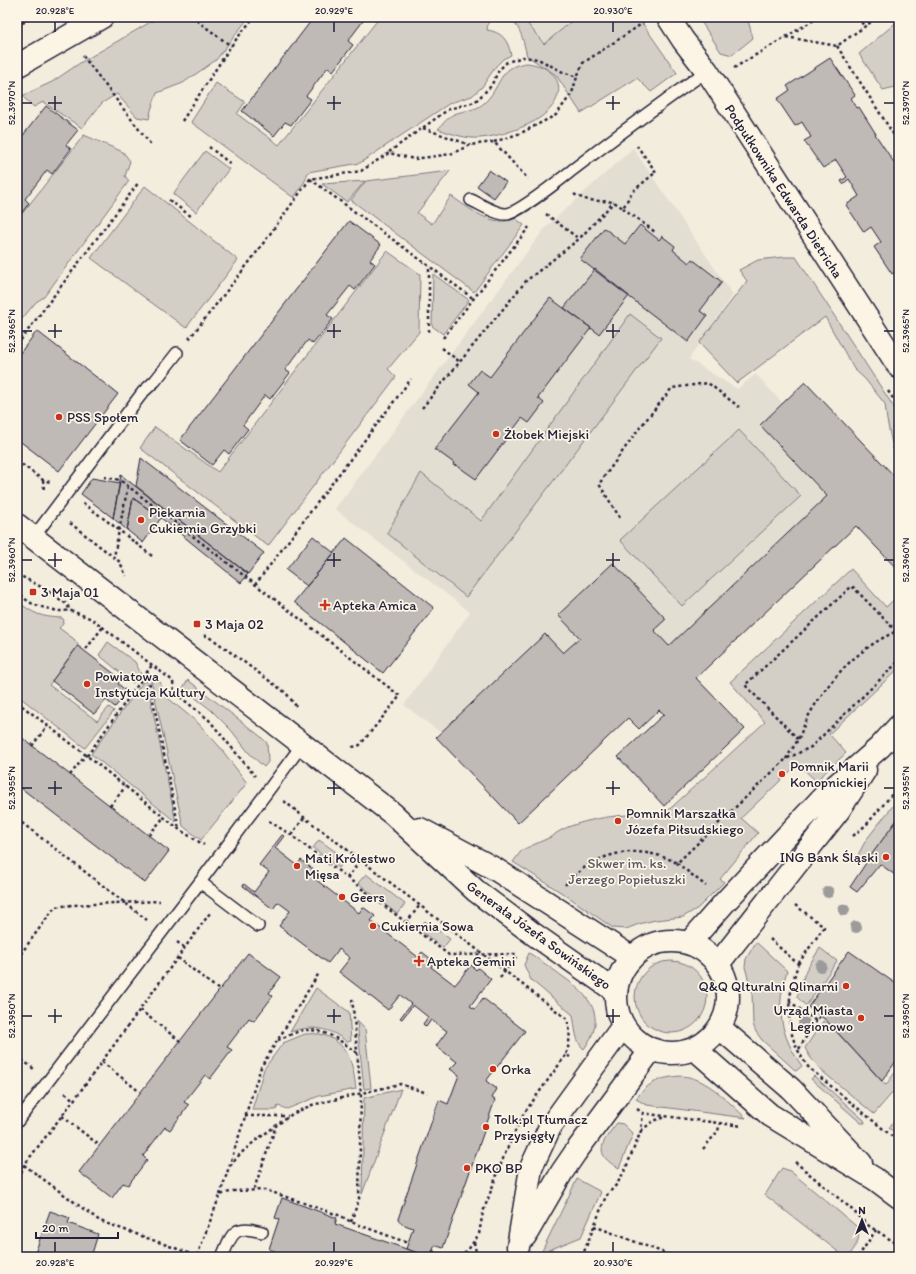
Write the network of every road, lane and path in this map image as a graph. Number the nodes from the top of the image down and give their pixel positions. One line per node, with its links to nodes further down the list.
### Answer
1 (33, 17): 9 (path)
2 (102, 17): 15 (street)
3 (192, 17): 12 (path)
4 (254, 17): 12 (path)
5 (819, 17): 11 (path)
6 (858, 17): 10 (path)
7 (878, 17): 10 (path)
8 (658, 18): 17 (street, Podpułkownika Edwarda Dietricha); 18 (path)
9 (17, 26)
10 (864, 26): 13 (path)
11 (786, 37): 13 (path); 16 (path)
12 (231, 46): 19 (path)
13 (837, 46): 22 (path)
14 (78, 50): 24 (path)
15 (17, 66)
16 (733, 69)
17 (707, 71): 31 (lane); 53 (street, Podpułkownika Edwarda Dietricha)
18 (577, 76): 20 (path); 21 (path)
19 (182, 121)
20 (422, 128): 25 (path); 27 (path)
21 (494, 142): 25 (path); 31 (path)
22 (899, 143)
23 (636, 144): 37 (path)
24 (150, 145)
25 (470, 145): 27 (path)
26 (209, 147): 28 (path)
27 (389, 153): 29 (path)
28 (232, 164)
29 (310, 179): 36 (path); 45 (path)
30 (139, 182): 49 (path)
31 (550, 187): 33 (lane); 34 (path)
32 (169, 200): 39 (path)
33 (470, 200)
34 (614, 202): 37 (path); 42 (path)
35 (287, 204): 36 (path)
36 (290, 206): 44 (path)
37 (623, 208): 41 (path)
38 (542, 212): 42 (path)
39 (192, 217)
40 (534, 221): 46 (path)
41 (655, 232)
42 (579, 239): 52 (path)
43 (247, 256): 44 (path)
44 (251, 260): 51 (path)
45 (429, 266): 46 (path); 47 (path)
46 (474, 299): 48 (path)
47 (429, 332)
48 (444, 338)
49 (17, 345)
50 (442, 348): 52 (path)
51 (177, 353): 62 (lane)
52 (460, 362): 58 (path)
53 (899, 366)
54 (411, 379): 68 (path)
55 (887, 388): 57 (path)
56 (739, 407): 63 (path)
57 (899, 407)
58 (422, 408)
59 (42, 480): 62 (path)
60 (120, 480): 61 (path)
61 (128, 486): 65 (path); 68 (path)
62 (54, 511): 64 (lane); 67 (path)
63 (620, 518)
64 (25, 531): 83 (street, Generała Józefa Sowińskiego)
65 (152, 556)
66 (17, 574): 70 (path)
67 (128, 579)
68 (255, 585): 86 (path)
69 (17, 590): 70 (path)
70 (69, 610): 71 (path)
71 (103, 627): 74 (path); 76 (path)
72 (898, 630): 82 (path); 82 (path)
73 (202, 634): 79 (path)
74 (86, 649)
75 (899, 661): 88 (path)
76 (152, 665): 77 (path); 90 (path)
77 (147, 671): 87 (path); 99 (path)
78 (17, 702): 80 (path)
79 (300, 711)
80 (48, 725): 84 (path); 87 (path)
81 (899, 726): 85 (street)
82 (798, 739): 88 (path)
83 (302, 745): 94 (street, Generała Józefa Sowińskiego); 105 (lane)
84 (32, 746)
85 (880, 747): 116 (street); 123 (street)
86 (349, 753)
87 (87, 755): 89 (path); 91 (path)
88 (786, 759): 106 (path)
89 (70, 775)
90 (259, 779)
91 (126, 786): 93 (path); 95 (path)
92 (278, 804): 96 (path)
93 (110, 806)
94 (393, 814): 120 (street, Generała Józefa Sowińskiego); 127 (street, Generała Józefa Sowińskiego)
95 (164, 817): 99 (path); 100 (path)
96 (304, 818): 101 (path); 103 (path)
97 (17, 819): 109 (path)
98 (267, 820): 101 (path)
99 (180, 830): 102 (path)
100 (149, 836)
101 (291, 836): 104 (path)
102 (204, 846)
103 (361, 860): 104 (path); 111 (path)
104 (347, 878): 112 (path)
105 (200, 882): 107 (lane); 114 (lane)
106 (562, 887)
107 (221, 898): 113 (lane); 117 (path)
108 (160, 901): 109 (path)
109 (125, 903): 114 (path); 122 (path)
110 (793, 903): 124 (path)
111 (420, 905): 112 (path); 119 (path)
112 (406, 924): 119 (path)
113 (258, 926)
114 (162, 931): 117 (path); 152 (lane)
115 (766, 937): 124 (path)
116 (689, 943): 120 (street); 123 (street)
117 (185, 948): 121 (path)
118 (517, 954): 119 (path)
119 (483, 955): 141 (path)
120 (631, 957): 127 (street)
121 (178, 958): 126 (path); 130 (path)
122 (17, 960)
123 (718, 964): 134 (street)
124 (798, 964): 129 (path)
125 (319, 973): 136 (path)
126 (219, 990)
127 (615, 991): 133 (street)
128 (352, 997): 140 (path)
129 (789, 1001): 132 (path); 139 (path)
130 (140, 1010): 135 (path); 142 (path)
131 (820, 1016): 132 (path)
132 (816, 1021): 139 (path)
133 (623, 1026): 138 (street); 178 (street)
134 (720, 1028): 137 (street); 163 (street)
135 (180, 1041)
136 (277, 1041): 140 (path); 149 (path)
137 (695, 1049): 138 (street); 163 (street)
138 (651, 1050): 178 (street)
139 (798, 1050): 157 (path)
140 (357, 1054): 145 (path)
141 (572, 1059)
142 (102, 1062): 143 (path); 148 (path)
143 (140, 1092)
144 (427, 1093): 145 (path)
145 (361, 1094): 150 (path); 169 (path)
146 (633, 1106): 147 (path)
147 (643, 1113): 151 (path); 156 (path)
148 (62, 1116): 158 (path); 161 (path)
149 (245, 1116): 150 (path); 162 (path)
150 (288, 1116): 154 (path)
151 (670, 1117): 153 (path); 156 (path)
152 (17, 1122)
153 (720, 1123): 155 (path); 159 (path)
154 (276, 1126): 162 (path); 165 (path)
155 (744, 1126)
156 (641, 1131): 170 (path)
157 (899, 1142)
158 (99, 1145)
159 (704, 1149)
160 (794, 1161): 171 (path)
161 (24, 1165): 164 (path); 168 (path)
162 (229, 1168): 166 (path)
163 (874, 1179): 167 (street)
164 (17, 1184)
165 (254, 1189)
166 (220, 1195)
167 (899, 1198)
168 (75, 1203)
169 (351, 1222)
170 (594, 1226): 182 (path); 183 (path)
171 (876, 1230): 176 (path); 184 (path)
172 (262, 1232): 179 (lane)
173 (398, 1239): 175 (path)
174 (474, 1242): 181 (path)
175 (408, 1243)
176 (899, 1246)
177 (432, 1251): 180 (path)
178 (516, 1252)
179 (222, 1257)
180 (446, 1257)
181 (477, 1257)
182 (582, 1257)
183 (675, 1257)
184 (858, 1257)

